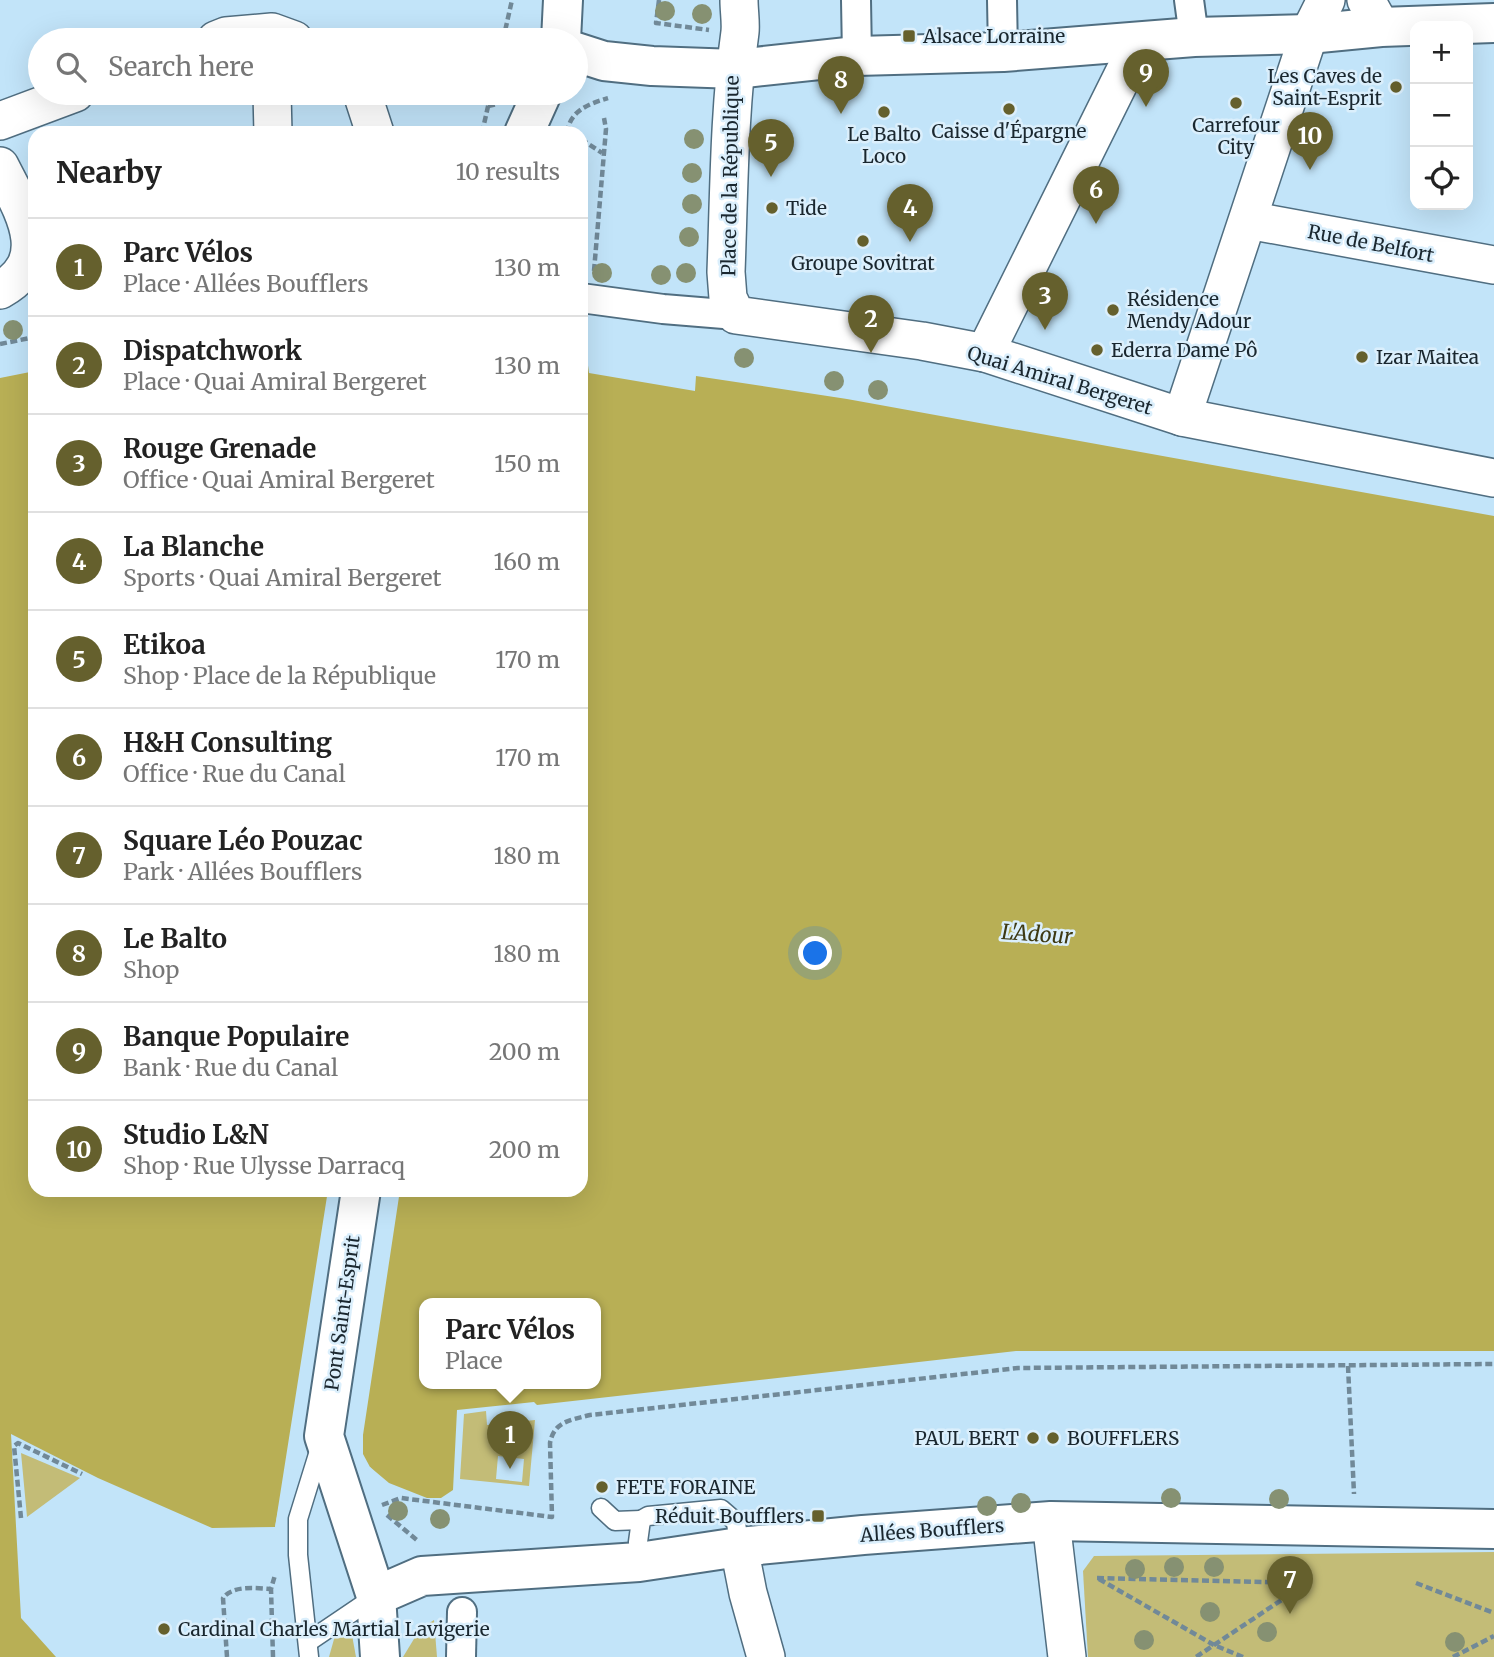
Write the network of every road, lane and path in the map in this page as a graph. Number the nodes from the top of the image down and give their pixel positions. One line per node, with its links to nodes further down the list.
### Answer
1 (512, 0): 11 (path)
2 (563, 0): 12 (main road)
3 (659, 0): 8 (path)
4 (856, 0): 17 (street)
5 (1002, 0): 15 (street)
6 (1326, 0): 13 (street)
7 (1373, 13): 10 (main road); 13 (main road)
8 (740, 15): 18 (street)
9 (1191, 18): 13 (main road); 14 (main road)
10 (1494, 23)
11 (506, 28)
12 (562, 28)
13 (1309, 34): 30 (street)
14 (1135, 43): 15 (main road); 40 (street)
15 (1003, 52): 17 (main road)
16 (588, 56): 18 (main road, Place de la République)
17 (857, 56): 18 (main road)
18 (736, 69): 37 (street, Place de la République)
19 (43, 105): 24 (street)
20 (492, 105): 22 (path)
21 (537, 105): 26 (main road)
22 (488, 106): 25 (path)
23 (604, 118): 28 (path)
24 (0, 121)
25 (484, 126)
26 (527, 126)
27 (588, 144): 28 (path)
28 (602, 153): 35 (path)
29 (0, 166): 31 (street)
30 (1248, 220): 33 (street, Rue de Belfort); 41 (street)
31 (28, 227)
32 (28, 261): 34 (street)
33 (1494, 265)
34 (20, 279)
35 (588, 288)
36 (588, 298): 37 (street, Quai Amiral Bergeret)
37 (736, 315): 40 (street, Quai Amiral Bergeret)
38 (28, 338): 39 (path)
39 (0, 344)
40 (985, 353): 41 (street, Quai Amiral Bergeret)
41 (1182, 417): 42 (street, Quai Amiral Bergeret)
42 (1494, 478)
43 (359, 1197): 46 (main road, Pont Saint-Esprit)
44 (1494, 1364): 45 (path)
45 (1348, 1366): 48 (path); 53 (path)
46 (324, 1436): 48 (main road, Pont Saint-Esprit); 66 (lane, Pont Saint-Esprit)
47 (82, 1474): 50 (path)
48 (362, 1505): 55 (path); 61 (main road, Pont Saint-Esprit)
49 (601, 1508): 51 (lane)
50 (21, 1518)
51 (641, 1520): 56 (lane); 57 (lane)
52 (1051, 1521): 53 (main road, Allées Boufflers); 56 (main road, Allées Boufflers); 58 (street)
53 (1355, 1525): 54 (main road, Allées Boufflers)
54 (1494, 1529)
55 (419, 1542)
56 (739, 1547): 57 (main road, Allées Boufflers); 71 (street)
57 (639, 1562): 61 (main road, Allées Boufflers)
58 (1057, 1563): 59 (path); 72 (street)
59 (1097, 1578): 65 (path); 65 (path)
60 (1416, 1583): 63 (path)
61 (376, 1596): 66 (lane); 69 (main road, Pont Saint-Esprit)
62 (462, 1612): 70 (street)
63 (1494, 1613)
64 (1494, 1636): 75 (path)
65 (1214, 1645): 73 (path); 74 (path)
66 (309, 1650)
67 (227, 1657): 68 (path)
68 (273, 1657)
69 (380, 1657)
70 (461, 1657)
71 (766, 1657)
72 (1067, 1657)
73 (1196, 1657)
74 (1243, 1657)
75 (1454, 1657)

